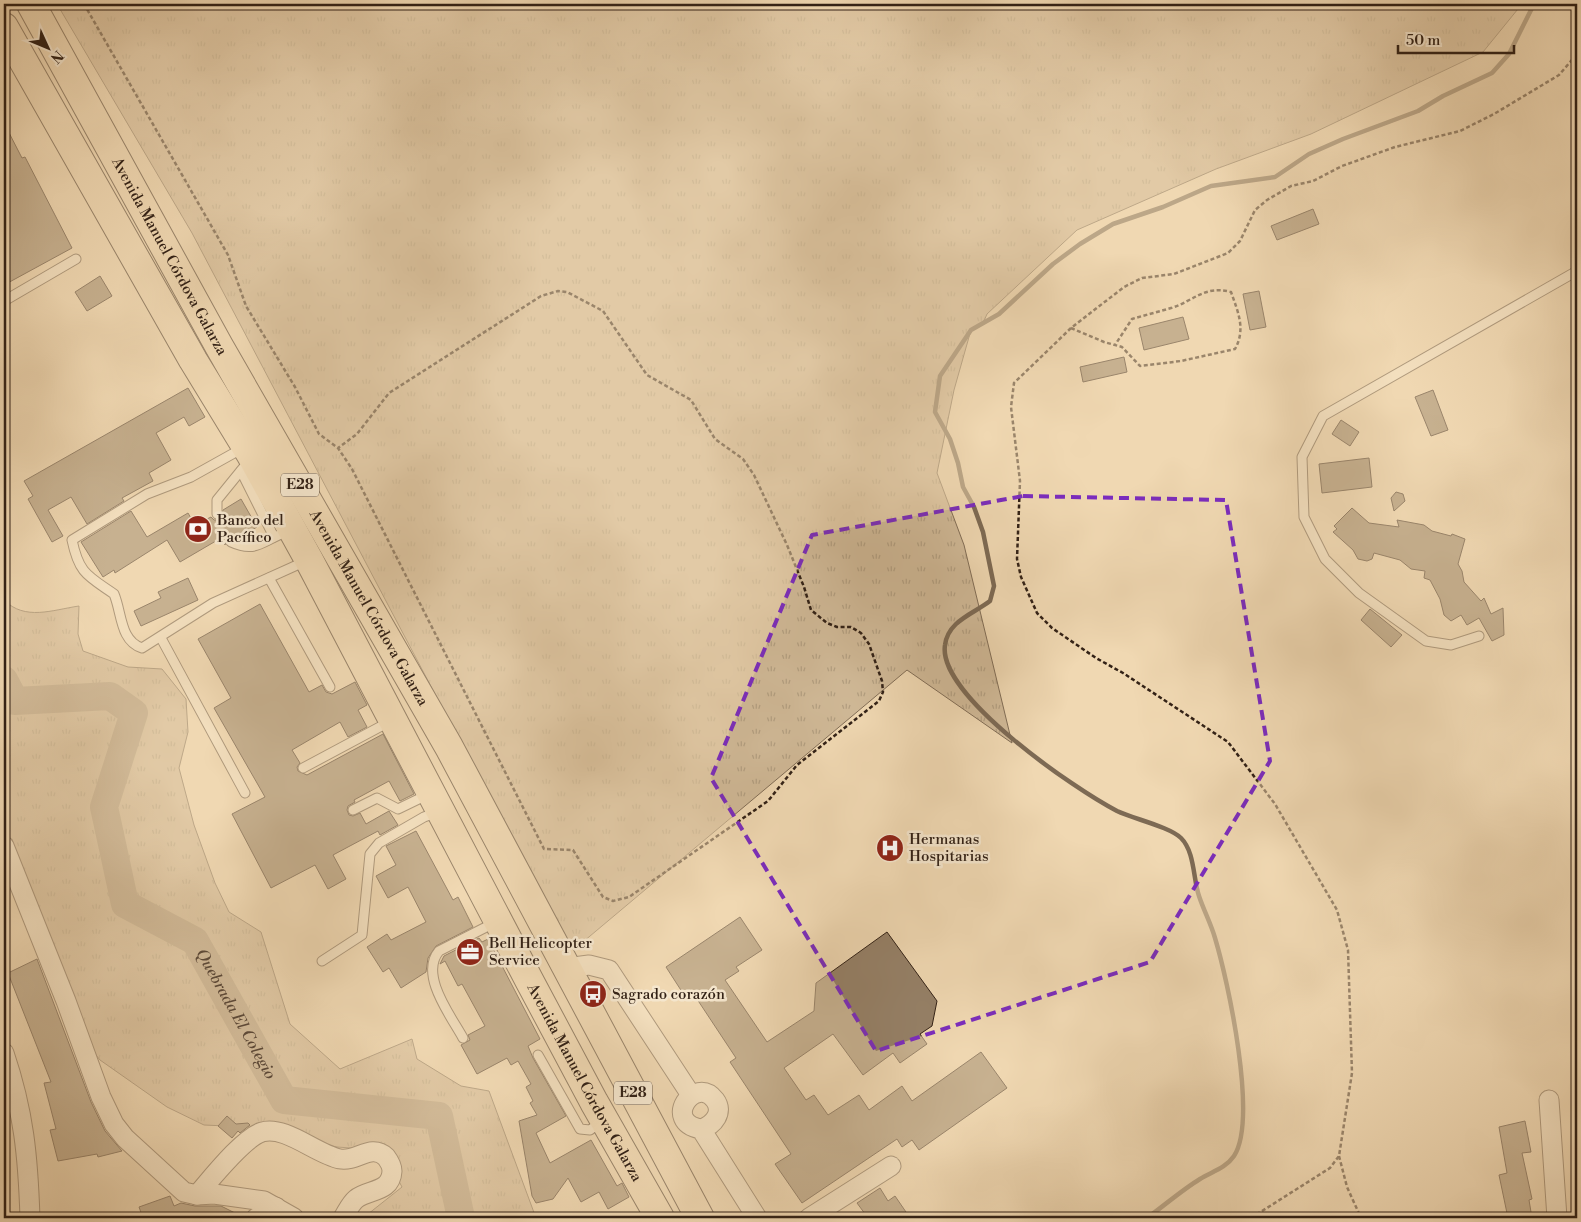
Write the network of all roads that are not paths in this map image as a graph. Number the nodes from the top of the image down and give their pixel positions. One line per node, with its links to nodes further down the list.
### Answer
1 (31, 4): 3 (main road, Avenida Manuel Córdova Galarza / E28)
2 (4, 27): 4 (main road, Avenida Manuel Córdova Galarza / E28)
3 (118, 161): 4 (main road); 8 (main road, Avenida Manuel Córdova Galarza / E28)
4 (89, 178): 9 (main road, Avenida Manuel Córdova Galarza / E28)
5 (76, 259): 7 (lane)
6 (1577, 271): 16 (lane)
7 (4, 301)
8 (219, 346): 9 (main road); 27 (main road, Avenida Manuel Córdova Galarza / E28)
9 (193, 360): 10 (main road, Avenida Manuel Córdova Galarza / E28)
10 (246, 458): 11 (lane); 12 (main road, Avenida Manuel Córdova Galarza / E28); 17 (lane)
11 (217, 514)
12 (283, 533): 13 (lane); 14 (main road, Avenida Manuel Córdova Galarza / E28)
13 (232, 542)
14 (309, 560): 15 (lane); 19 (main road, Avenida Manuel Córdova Galarza / E28)
15 (269, 578): 17 (lane); 18 (lane)
16 (1479, 636)
17 (161, 638): 21 (lane)
18 (330, 687)
19 (394, 719): 20 (lane); 22 (main road, Avenida Manuel Córdova Galarza / E28)
20 (303, 768)
21 (245, 794)
22 (436, 802): 23 (lane); 25 (main road, Avenida Manuel Córdova Galarza / E28); 26 (lane)
23 (353, 810)
24 (4, 846): 37 (street)
25 (499, 921): 28 (main road, Avenida Manuel Córdova Galarza / E28); 29 (lane)
26 (322, 961)
27 (566, 968): 28 (main road); 32 (street); 46 (main road, Avenida Manuel Córdova Galarza / E28)
28 (529, 980): 34 (main road, Avenida Manuel Córdova Galarza / E28)
29 (463, 1038)
30 (4, 1053): 40 (street)
31 (538, 1055): 34 (lane)
32 (692, 1095): 35 (street); 35 (street)
33 (1549, 1100): 49 (street)
34 (604, 1120): 45 (main road, Avenida Manuel Córdova Galarza / E28)
35 (702, 1128): 47 (street)
36 (892, 1166): 48 (street)
37 (197, 1195): 38 (street); 44 (street)
38 (246, 1198): 39 (street); 41 (street)
39 (276, 1207): 42 (street); 43 (street)
40 (30, 1218)
41 (247, 1218)
42 (256, 1218)
43 (294, 1218)
44 (343, 1218)
45 (660, 1218)
46 (700, 1218)
47 (757, 1218)
48 (809, 1218)
49 (1557, 1218)

